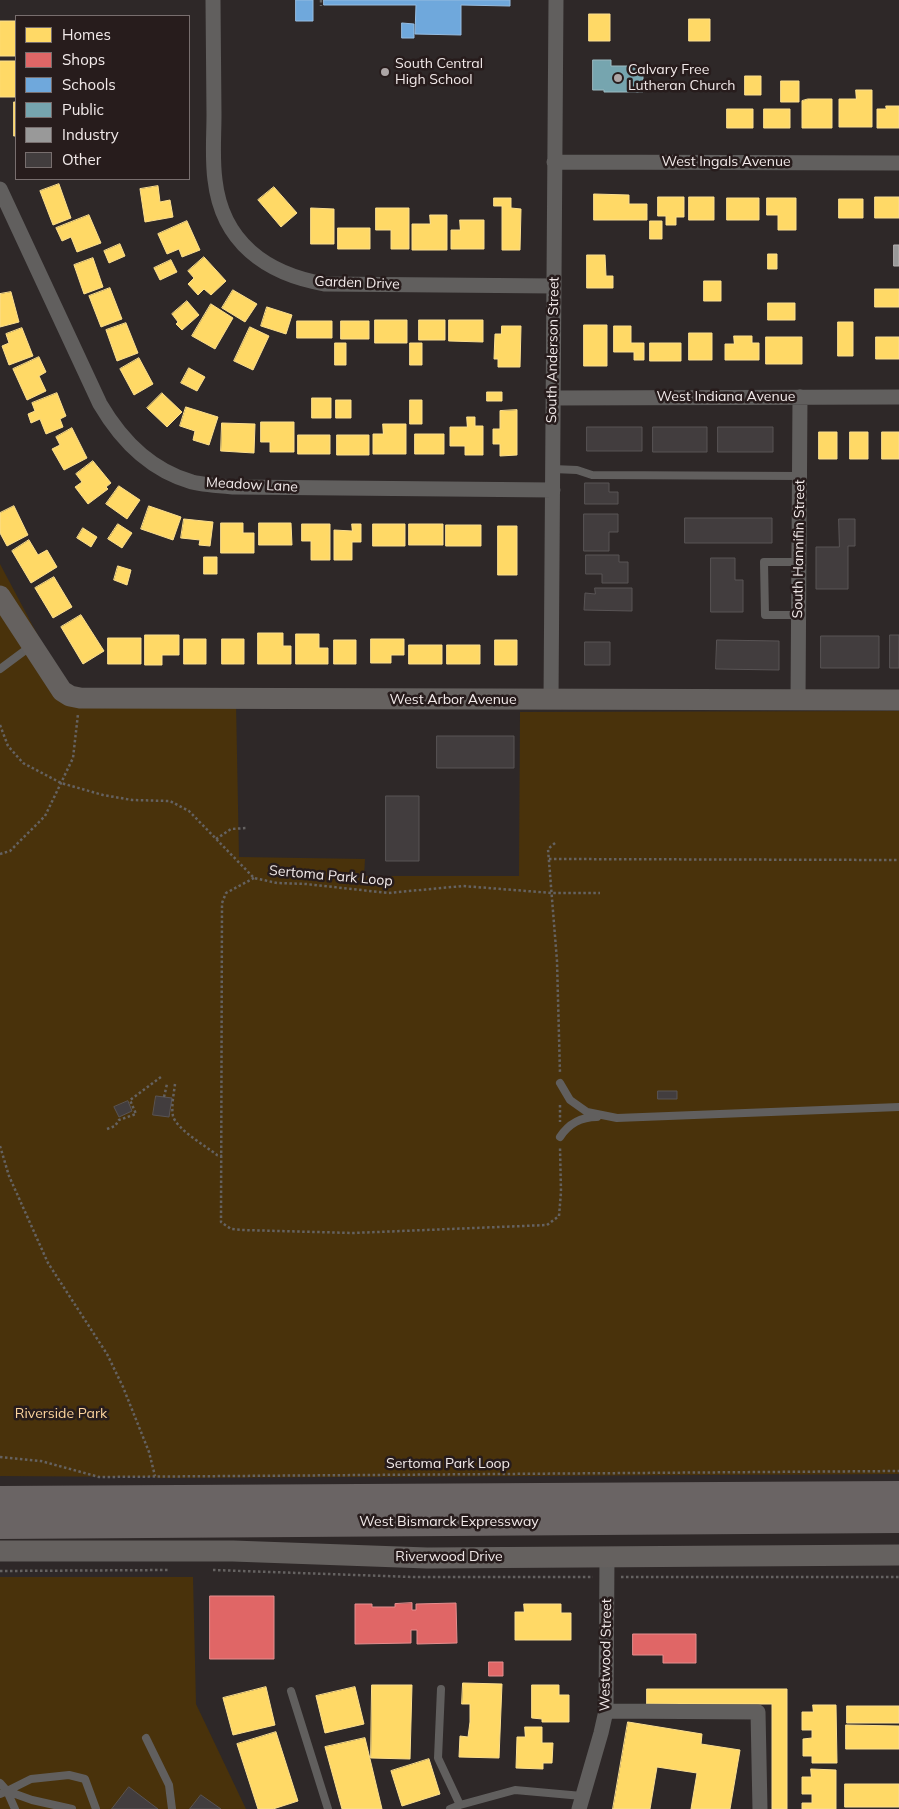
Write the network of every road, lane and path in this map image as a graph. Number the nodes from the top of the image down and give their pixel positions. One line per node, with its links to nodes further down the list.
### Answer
1 (213, 0): 8 (street, Garden Drive)
2 (321, 0): 4 (path)
3 (556, 0): 5 (street, South Anderson Street)
4 (321, 6)
5 (554, 162): 6 (street, West Ingals Avenue); 8 (street, South Anderson Street)
6 (899, 163)
7 (0, 189): 14 (street, Meadow Lane)
8 (554, 286): 11 (street, South Anderson Street)
9 (800, 397): 10 (street, West Indiana Avenue); 11 (street, West Indiana Avenue); 13 (street, South Hannifin Street)
10 (899, 397)
11 (553, 398): 12 (street, South Anderson Street)
12 (552, 469): 13 (lane); 14 (street, South Anderson Street)
13 (800, 476): 15 (street, South Hannifin Street)
14 (552, 490): 21 (street, South Anderson Street)
15 (799, 562): 17 (street, South Hannifin Street); 17 (lane)
16 (0, 596): 18 (main road, West Arbor Avenue)
17 (798, 616): 22 (street, South Hannifin Street)
18 (32, 645): 19 (lane); 20 (main road, West Arbor Avenue)
19 (0, 669)
20 (80, 698): 21 (main road, West Arbor Avenue); 25 (path)
21 (551, 700): 22 (main road, West Arbor Avenue)
22 (798, 700): 23 (main road, West Arbor Avenue)
23 (899, 700)
24 (0, 725): 25 (path, Sertoma Park Loop)
25 (61, 783): 27 (path, Sertoma Park Loop); 29 (path)
26 (247, 828): 27 (path)
27 (216, 839): 32 (path, Sertoma Park Loop)
28 (555, 843): 30 (path)
29 (0, 854)
30 (549, 859): 31 (path); 33 (path)
31 (899, 860)
32 (254, 878): 33 (path, Sertoma Park Loop); 45 (path)
33 (552, 893): 34 (path, Sertoma Park Loop); 36 (path)
34 (600, 893)
35 (161, 1077): 42 (path)
36 (560, 1083): 41 (lane); 43 (path)
37 (166, 1084): 39 (path)
38 (175, 1084): 45 (path)
39 (164, 1097)
40 (899, 1107): 41 (lane)
41 (617, 1118): 43 (lane)
42 (107, 1130)
43 (560, 1137): 45 (path)
44 (0, 1146): 48 (path)
45 (222, 1156)
46 (0, 1457): 48 (path, Sertoma Park Loop)
47 (899, 1471): 48 (path, Sertoma Park Loop)
48 (155, 1477)
49 (899, 1495): 50 (highway, West Bismarck Expressway)
50 (0, 1500)
51 (899, 1519): 52 (highway, West Bismarck Expressway)
52 (0, 1525)
53 (0, 1551): 55 (main road, Riverwood Drive)
54 (899, 1555): 55 (main road, Riverwood Drive)
55 (606, 1558): 58 (street, Westwood Street)
56 (441, 1689): 63 (lane)
57 (290, 1691): 68 (lane)
58 (606, 1712): 62 (street, Westwood Street); 70 (street)
59 (146, 1738): 67 (lane)
60 (0, 1783): 61 (lane)
61 (4, 1793): 64 (lane); 65 (lane); 66 (lane)
62 (581, 1802): 63 (lane)
63 (460, 1804): 69 (lane)
64 (15, 1809)
65 (72, 1809)
66 (96, 1809)
67 (172, 1809)
68 (328, 1809)
69 (450, 1809)
70 (760, 1809)

